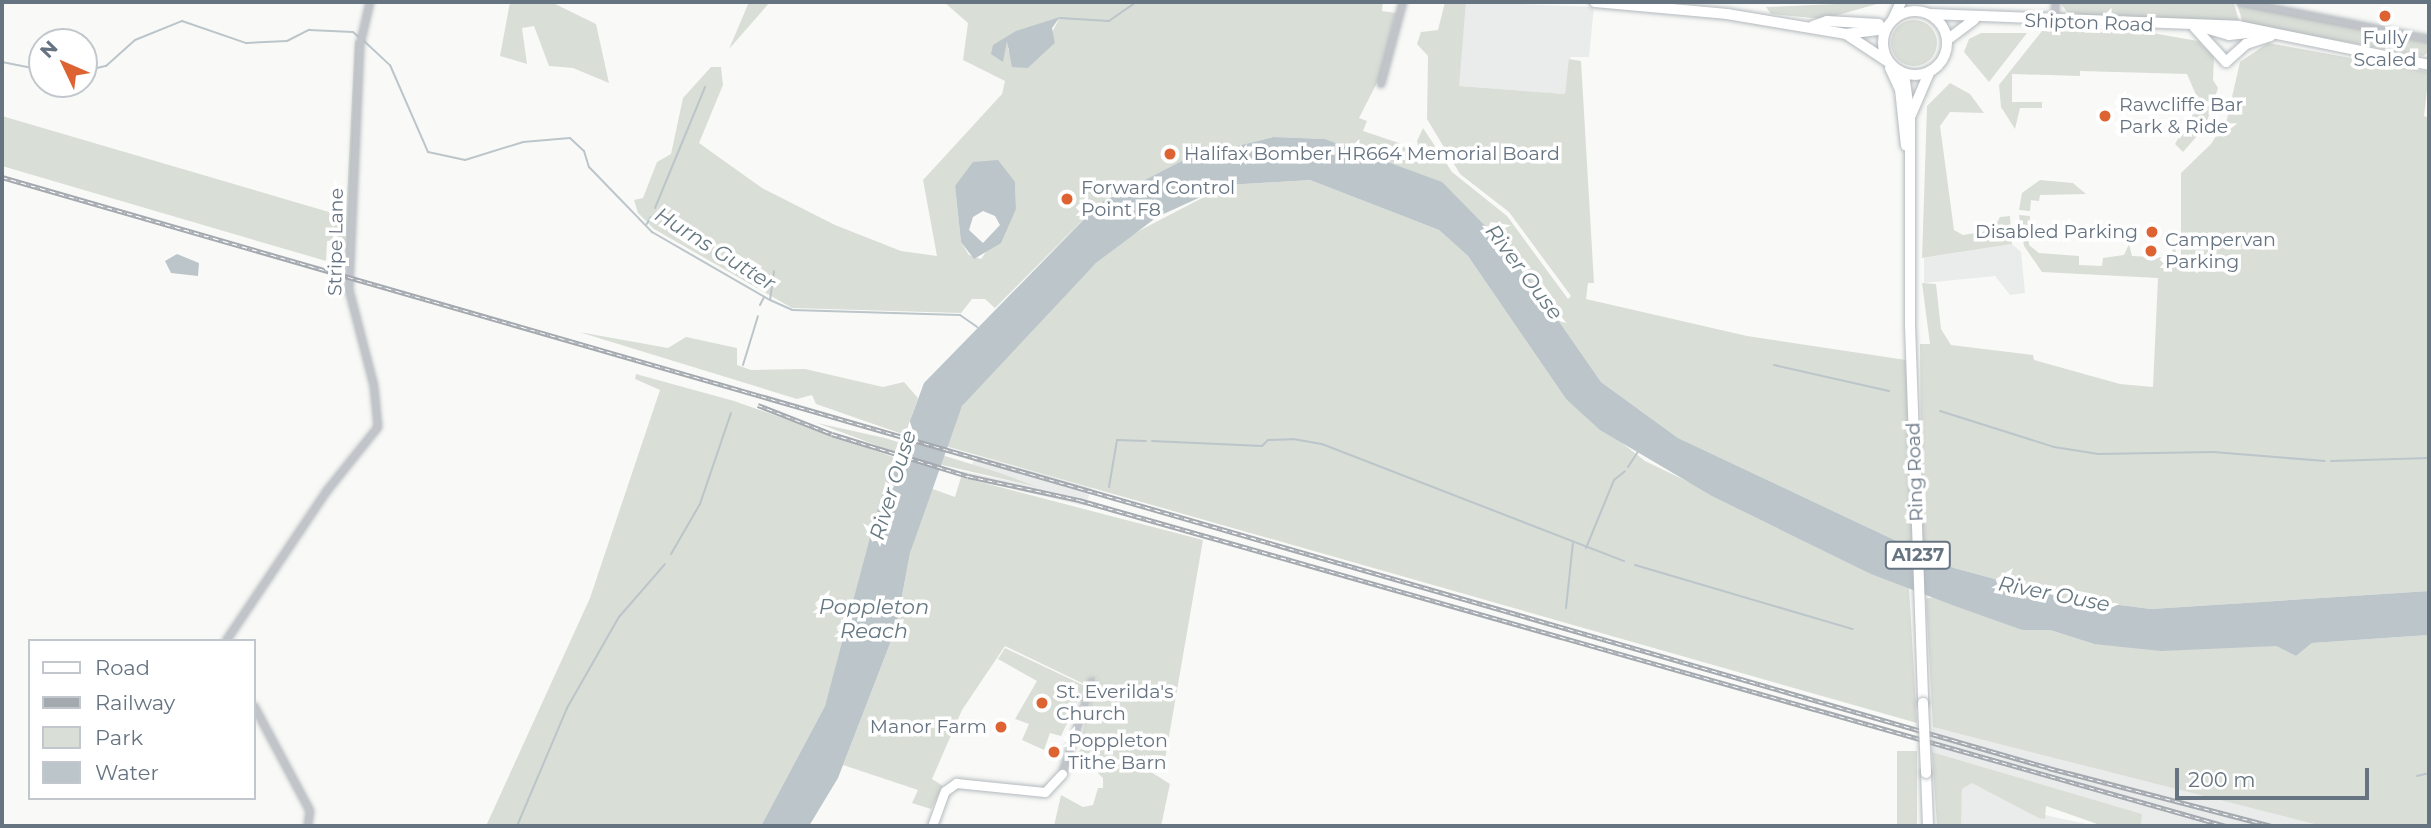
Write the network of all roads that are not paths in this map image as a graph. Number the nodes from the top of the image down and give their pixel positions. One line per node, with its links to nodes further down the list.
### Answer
1 (370, 2): 27 (street, Stripe Lane)
2 (1403, 2): 24 (street)
3 (1595, 2): 11 (highway)
4 (2056, 2): 9 (street)
5 (2240, 2): 17 (street)
6 (1925, 9): 7 (highway); 8 (main road, Shipton Road); 18 (highway)
7 (1894, 15): 11 (highway); 14 (highway); 20 (highway)
8 (1974, 20): 9 (main road, Shipton Road); 18 (main road)
9 (2054, 22): 12 (main road, Shipton Road)
10 (2238, 26): 12 (main road, Shipton Road); 13 (main road, Shipton Road); 15 (main road)
11 (1810, 27): 14 (highway)
12 (2200, 28): 15 (main road, Shipton Road); 16 (main road)
13 (2257, 33): 15 (main road, Shipton Road); 16 (main road, Shipton Road)
14 (1846, 34): 19 (highway)
15 (2229, 35)
16 (2275, 35): 21 (main road, Shipton Road)
17 (2429, 39)
18 (1947, 40): 22 (highway)
19 (1879, 55): 20 (highway); 26 (highway)
20 (1889, 63): 23 (highway)
21 (2429, 65)
22 (1931, 71): 23 (highway); 25 (highway, Ring Road / A1237)
23 (1904, 74): 25 (highway, Ring Road / A1237)
24 (1381, 85)
25 (1910, 117): 26 (highway, Ring Road / A1237)
26 (1908, 152): 33 (highway, Ring Road / A1237, bridge)
27 (227, 639)
28 (1092, 682): 30 (street)
29 (256, 710): 31 (street)
30 (1062, 774): 32 (street)
31 (308, 826)
32 (932, 826)
33 (1928, 826)

